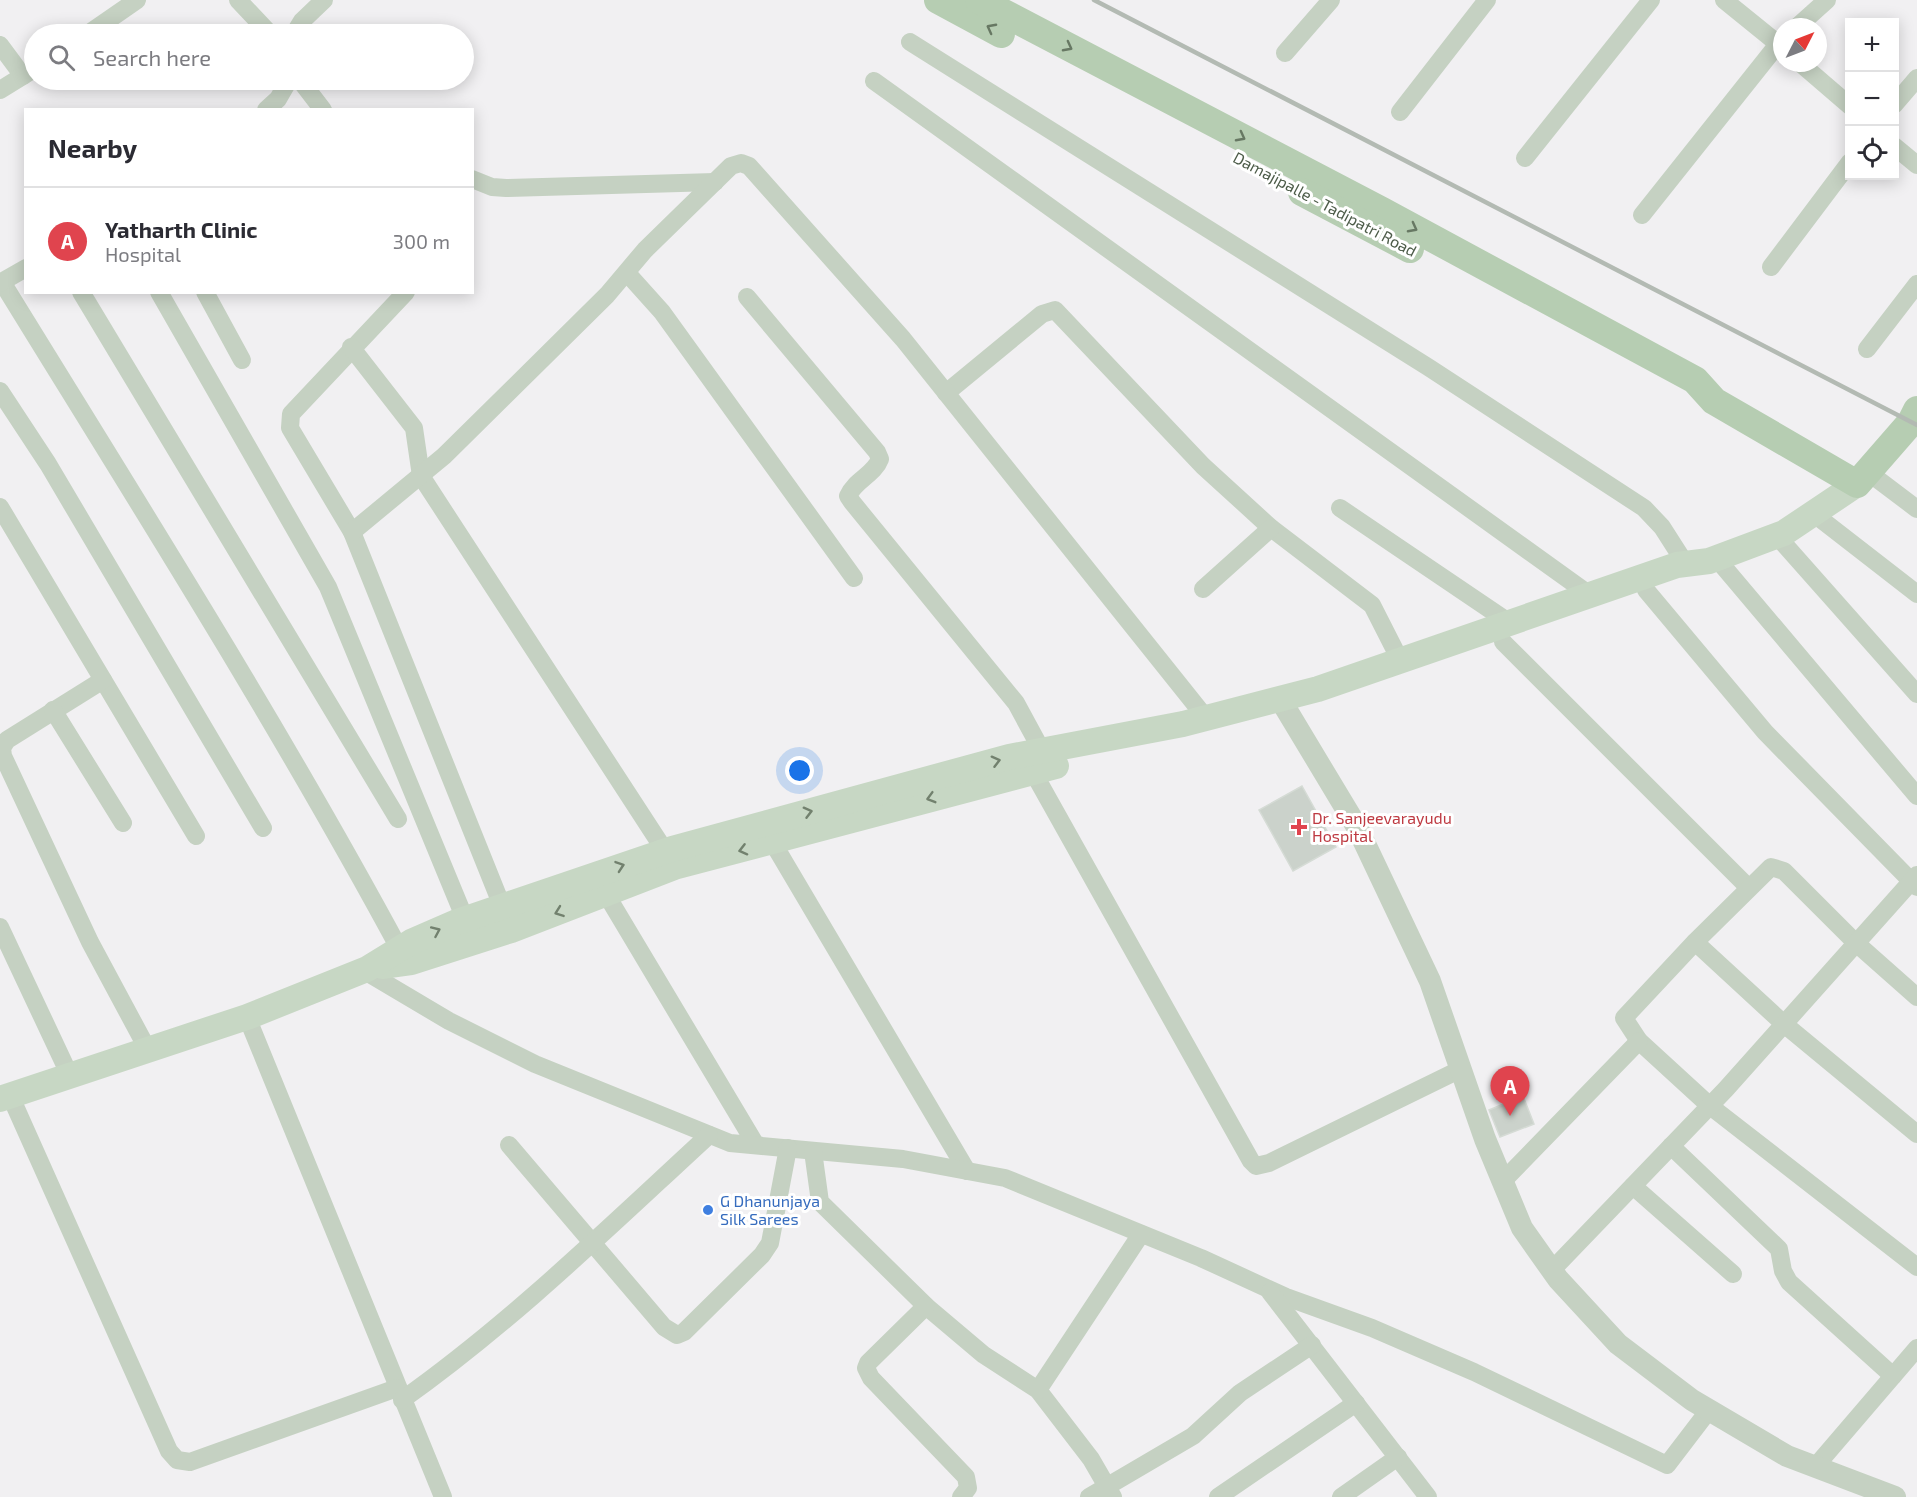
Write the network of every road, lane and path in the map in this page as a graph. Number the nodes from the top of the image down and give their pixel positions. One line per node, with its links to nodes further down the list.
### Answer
1 (137, 0): 12 (street)
2 (238, 0): 13 (street)
3 (324, 0): 14 (street)
4 (938, 0): 55 (main road, Damajipalle - Tadipatri Road, one-way to 4)
5 (979, 0): 55 (main road, Damajipalle - Tadipatri Road, one-way to 55)
6 (1331, 0): 18 (street)
7 (1487, 0): 32 (street)
8 (1651, 0): 34 (street)
9 (1724, 0): 15 (street)
10 (1827, 0): 11 (street)
11 (1807, 18)
12 (102, 24)
13 (261, 24)
14 (300, 24)
15 (1773, 37)
16 (910, 42): 66 (street)
17 (0, 45): 20 (street)
18 (1285, 53)
19 (1773, 53): 39 (street)
20 (24, 69)
21 (1810, 72): 29 (street)
22 (24, 75): 25 (street)
23 (1917, 78): 28 (street)
24 (874, 81): 71 (street)
25 (0, 90)
26 (283, 90): 30 (street)
27 (308, 90): 31 (street)
28 (1899, 99)
29 (1845, 102)
30 (268, 108)
31 (321, 108)
32 (1400, 112)
33 (1899, 150): 35 (street)
34 (1525, 158)
35 (1917, 165)
36 (1845, 169): 40 (street)
37 (474, 180): 38 (street)
38 (715, 182): 42 (street); 54 (street)
39 (1642, 215)
40 (1771, 267)
41 (24, 269): 43 (street)
42 (627, 273): 57 (street); 67 (street)
43 (1, 282): 95 (street)
44 (1917, 284): 51 (street)
45 (82, 294): 81 (street)
46 (160, 294): 91 (street)
47 (206, 294): 52 (street)
48 (404, 294): 50 (street)
49 (747, 297): 79 (street)
50 (351, 347): 57 (street); 64 (street)
51 (1867, 349)
52 (242, 360)
53 (0, 391): 83 (street)
54 (946, 393): 63 (street); 78 (street)
55 (1714, 401): 58 (main road, Damajipalle - Tadipatri Road)
56 (1917, 410): 58 (main road)
57 (421, 476): 64 (street); 86 (street)
58 (1863, 478): 61 (street); 62 (main road)
59 (0, 507): 74 (street)
60 (1340, 508): 72 (street)
61 (1917, 509)
62 (1814, 514): 65 (main road); 70 (street)
63 (1271, 528): 68 (street); 73 (street)
64 (352, 532): 90 (street)
65 (1777, 536): 66 (main road); 75 (street)
66 (1703, 561): 69 (main road); 71 (main road); 80 (street)
67 (854, 578)
68 (1203, 589)
69 (1646, 590): 72 (main road); 87 (street)
70 (1917, 594)
71 (1590, 595): 72 (main road)
72 (1507, 633): 73 (main road); 76 (main road); 88 (street)
73 (1401, 662): 76 (main road)
74 (103, 680): 77 (street); 85 (street)
75 (1917, 694)
76 (1284, 705): 78 (main road); 79 (main road); 102 (street)
77 (53, 710): 82 (street); 101 (street)
78 (1206, 718): 79 (main road)
79 (1037, 761): 84 (main road); 102 (street)
80 (1917, 796)
81 (398, 819)
82 (123, 823)
83 (263, 828)
84 (767, 833): 86 (main road); 89 (main road, one-way to 89); 113 (street)
85 (196, 836)
86 (665, 851): 90 (main road, one-way to 86)
87 (1915, 881): 94 (street)
88 (1749, 888): 93 (street); 94 (street)
89 (606, 894): 96 (main road, one-way to 96); 109 (street)
90 (502, 906): 91 (main road)
91 (465, 919): 95 (main road, one-way to 91)
92 (0, 927): 103 (street)
93 (1695, 942): 99 (street); 100 (street)
94 (1856, 943): 97 (street); 99 (street)
95 (400, 950): 96 (main road)
96 (365, 969): 98 (main road); 107 (street)
97 (1917, 997)
98 (246, 1017): 101 (main road); 127 (street)
99 (1785, 1023): 105 (street); 106 (street)
100 (1639, 1041): 105 (street); 114 (street)
101 (148, 1050): 103 (main road)
102 (1461, 1069): 114 (street)
103 (70, 1076): 104 (main road)
104 (5, 1097): 127 (street)
105 (1710, 1106): 110 (street); 118 (street)
106 (1917, 1134)
107 (710, 1135): 109 (street); 117 (street)
108 (509, 1145): 117 (street)
109 (756, 1145): 111 (street)
110 (1671, 1146): 115 (street); 125 (street)
111 (788, 1148): 112 (street); 117 (street)
112 (813, 1151): 113 (street); 122 (street)
113 (967, 1171): 116 (street)
114 (1503, 1181): 119 (street)
115 (1633, 1186): 119 (street); 120 (street)
116 (1141, 1234): 121 (street); 126 (street)
117 (592, 1242): 127 (street)
118 (1917, 1267)
119 (1552, 1270): 129 (street)
120 (1733, 1274)
121 (1269, 1290): 123 (street); 129 (street)
122 (926, 1306): 126 (street); 134 (street)
123 (1312, 1345): 128 (street); 132 (street)
124 (1917, 1348): 125 (street)
125 (1893, 1376): 131 (street)
126 (1038, 1390): 132 (street)
127 (399, 1394): 133 (street)
128 (1356, 1403): 130 (street); 136 (street)
129 (1709, 1410): 131 (street)
130 (1398, 1457): 137 (street); 138 (street)
131 (1815, 1467): 139 (street)
132 (1110, 1491): 135 (street)
133 (443, 1497)
134 (961, 1497)
135 (1089, 1497)
136 (1218, 1497)
137 (1341, 1497)
138 (1428, 1497)
139 (1895, 1497)

